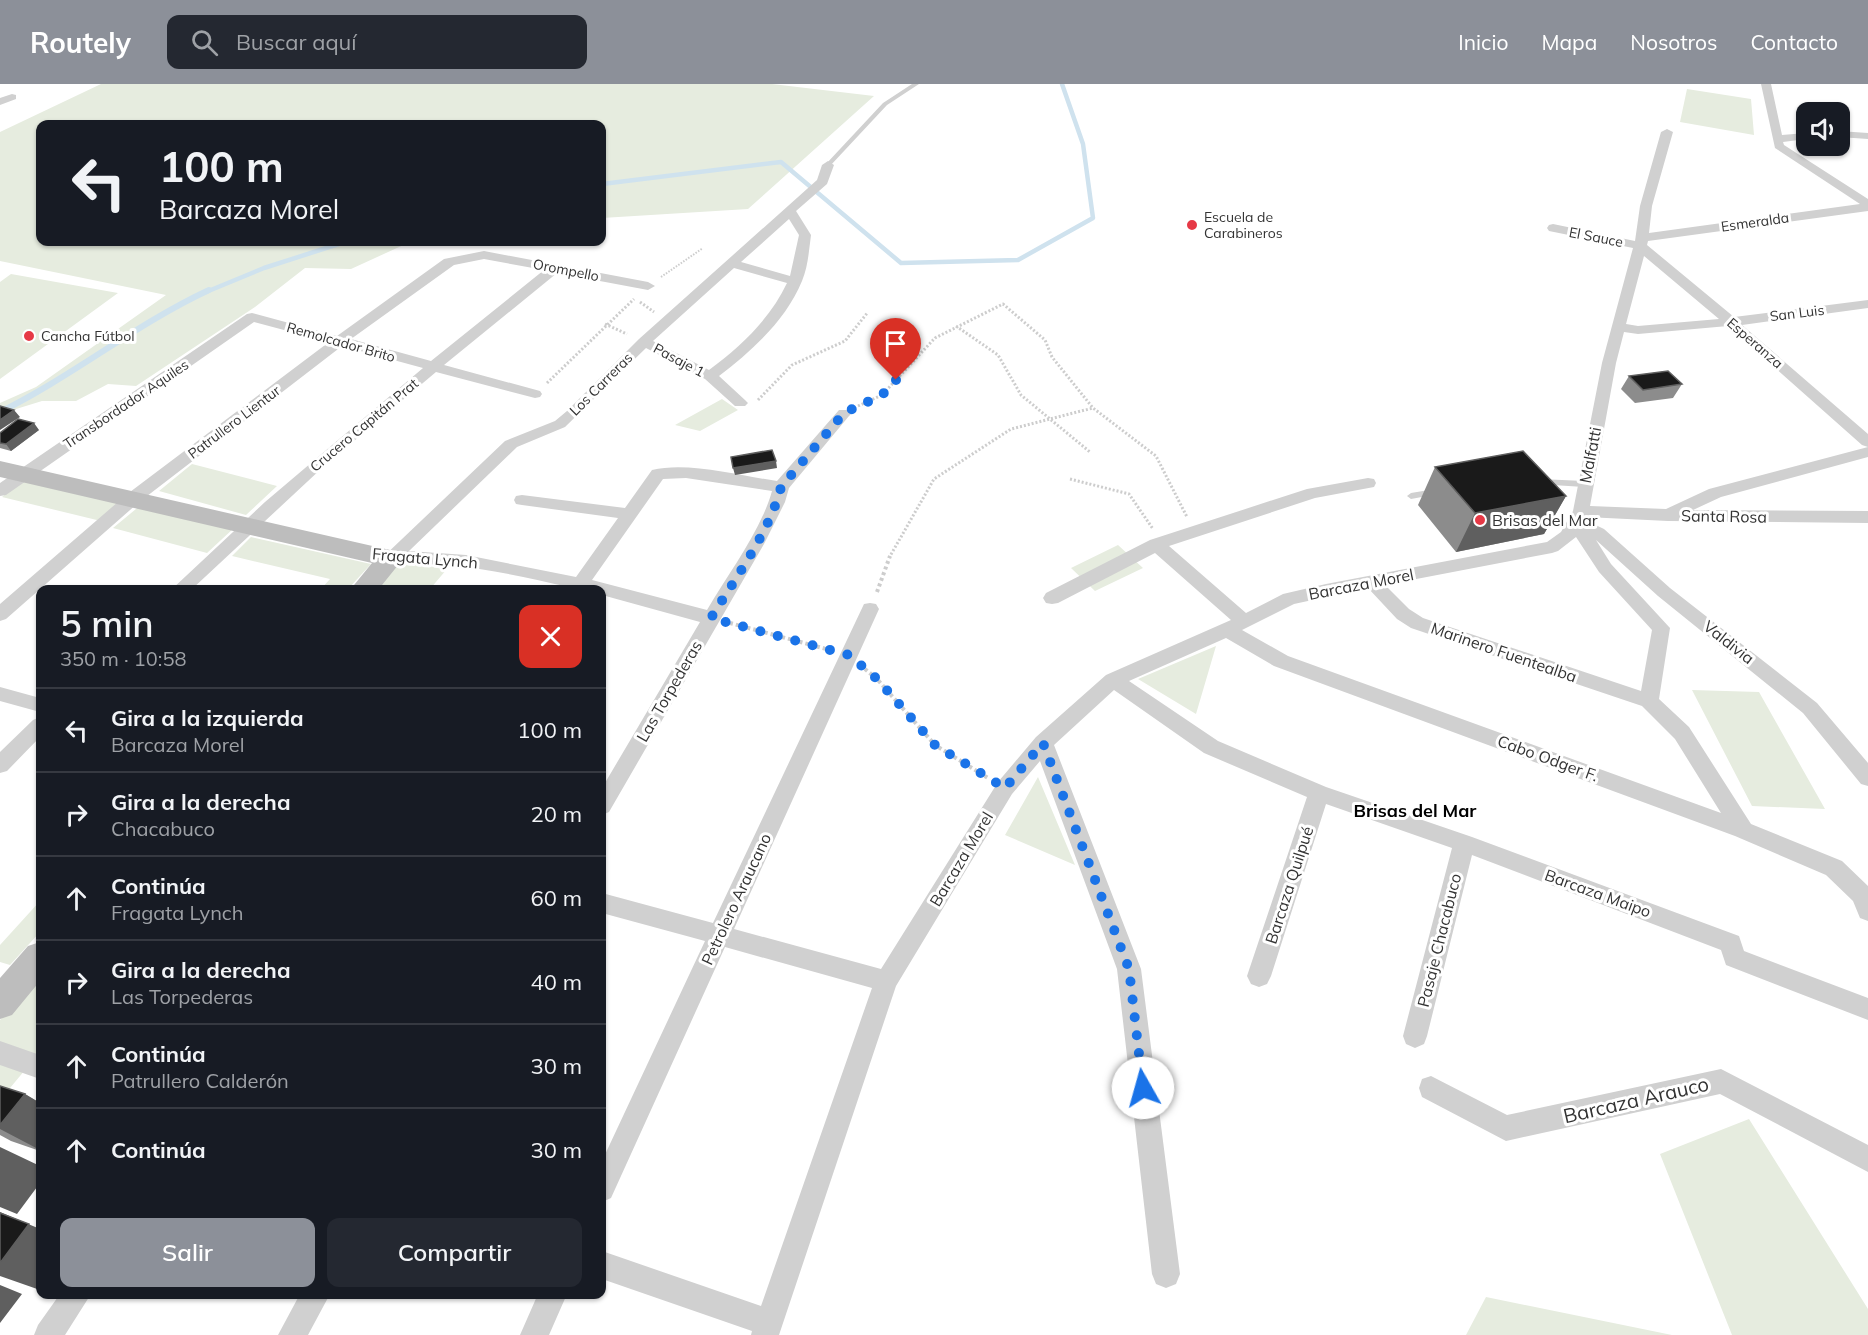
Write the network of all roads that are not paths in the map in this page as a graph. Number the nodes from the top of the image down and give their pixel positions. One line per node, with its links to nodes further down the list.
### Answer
1 (916, 84): 10 (lane)
2 (1766, 84): 9 (street)
3 (12, 97): 4 (street)
4 (0, 102)
5 (1667, 132): 14 (street, Malfatti)
6 (1850, 135): 7 (street)
7 (1868, 136)
8 (1796, 137): 9 (street)
9 (1777, 139): 11 (street)
10 (828, 165): 12 (street, Los Carreras)
11 (1868, 206): 14 (street, Esmeralda)
12 (790, 211): 16 (street, Los Carreras); 18 (street)
13 (1553, 228): 14 (street, El Sauce)
14 (1641, 242): 22 (street, Esperanza); 23 (street, Malfatti)
15 (483, 255): 17 (street, Orompello); 24 (street, Patrullero Lientur)
16 (730, 263): 18 (street); 25 (street, Los Carreras)
17 (555, 268): 19 (street, Orompello); 26 (street, Crucero Capitán Prat)
18 (795, 281): 27 (street)
19 (648, 286)
20 (1868, 304): 22 (street, San Luis)
21 (252, 317): 24 (street, Remolcador Brito); 33 (street, Transbordador Aquiles)
22 (1731, 322): 23 (street, San Luis); 31 (street, Esperanza)
23 (1619, 327): 36 (street, Malfatti)
24 (338, 342): 26 (street, Remolcador Brito); 41 (street, Patrullero Lientur)
25 (644, 342): 27 (street, Pasaje 1); 49 (street, Los Carreras)
26 (431, 368): 28 (street, Remolcador Brito); 47 (street, Crucero Capitán Prat)
27 (710, 376): 29 (street, Pasaje 1)
28 (535, 394)
29 (740, 403)
30 (844, 413): 37 (street, Las Torpederas)
31 (1868, 442)
32 (1868, 452): 44 (street)
33 (11, 471): 39 (street, Transbordador Aquiles); 41 (street, Fragata Lynch)
34 (1532, 482): 36 (lane)
35 (1368, 483): 48 (street)
36 (1584, 484): 45 (street, Malfatti)
37 (781, 487): 43 (street); 59 (street, Las Torpederas)
38 (1444, 490): 40 (lane)
39 (0, 491)
40 (1411, 496)
41 (132, 499): 47 (street, Fragata Lynch); 58 (street, Patrullero Lientur)
42 (522, 500): 43 (street)
43 (629, 514): 54 (street)
44 (1668, 515): 45 (street, Santa Rosa); 46 (street, Santa Rosa)
45 (1578, 517): 50 (street, Barcaza Morel); 63 (street); 68 (street, Valdivia)
46 (1868, 517)
47 (246, 525): 49 (street, Fragata Lynch); 51 (street, Crucero Capitán Prat)
48 (1159, 543): 56 (street); 60 (street)
49 (390, 559): 52 (street, Los Carreras); 53 (street, Fragata Lynch)
50 (1371, 581): 60 (street, Barcaza Morel); 63 (street, Marinero Fuentealba)
51 (185, 585)
52 (367, 585)
53 (575, 585)
54 (580, 585)
55 (606, 593): 59 (street, Fragata Lynch)
56 (1052, 598)
57 (870, 609): 75 (street, Petrolero Araucano)
58 (0, 614)
59 (711, 618): 70 (street, Las Torpederas)
60 (1236, 626): 61 (street, Barcaza Morel); 71 (street, Cabo Odger F.)
61 (1113, 680): 66 (street, Barcaza Morel); 69 (street, Barcaza Maipo)
62 (0, 694): 64 (street)
63 (1649, 701): 71 (street)
64 (36, 704)
65 (36, 729): 67 (street)
66 (1043, 743): 78 (street, Barcaza Morel); 88 (street)
67 (0, 765)
68 (1868, 778)
69 (1319, 793): 72 (street, Barcaza Maipo); 77 (street, Barcaza Quilpué)
70 (606, 799)
71 (1743, 830): 73 (street, Cabo Odger F.)
72 (1464, 843): 80 (street, Barcaza Maipo); 81 (street, Pasaje Chacabuco)
73 (1865, 903)
74 (606, 904): 75 (street)
75 (719, 935): 78 (street); 86 (street, Petrolero Araucano)
76 (36, 961): 79 (street)
77 (1258, 976)
78 (886, 981): 92 (street, Barcaza Morel)
79 (5, 989)
80 (1868, 1009)
81 (1415, 1036)
82 (0, 1053): 83 (street)
83 (36, 1066)
84 (1431, 1088): 85 (street, Barcaza Arauco)
85 (1868, 1159)
86 (606, 1180)
87 (606, 1266): 92 (street)
88 (1166, 1274)
89 (73, 1299): 93 (street)
90 (313, 1299): 94 (street)
91 (551, 1299): 95 (street)
92 (767, 1329)
93 (48, 1335)
94 (292, 1335)
95 (534, 1335)

